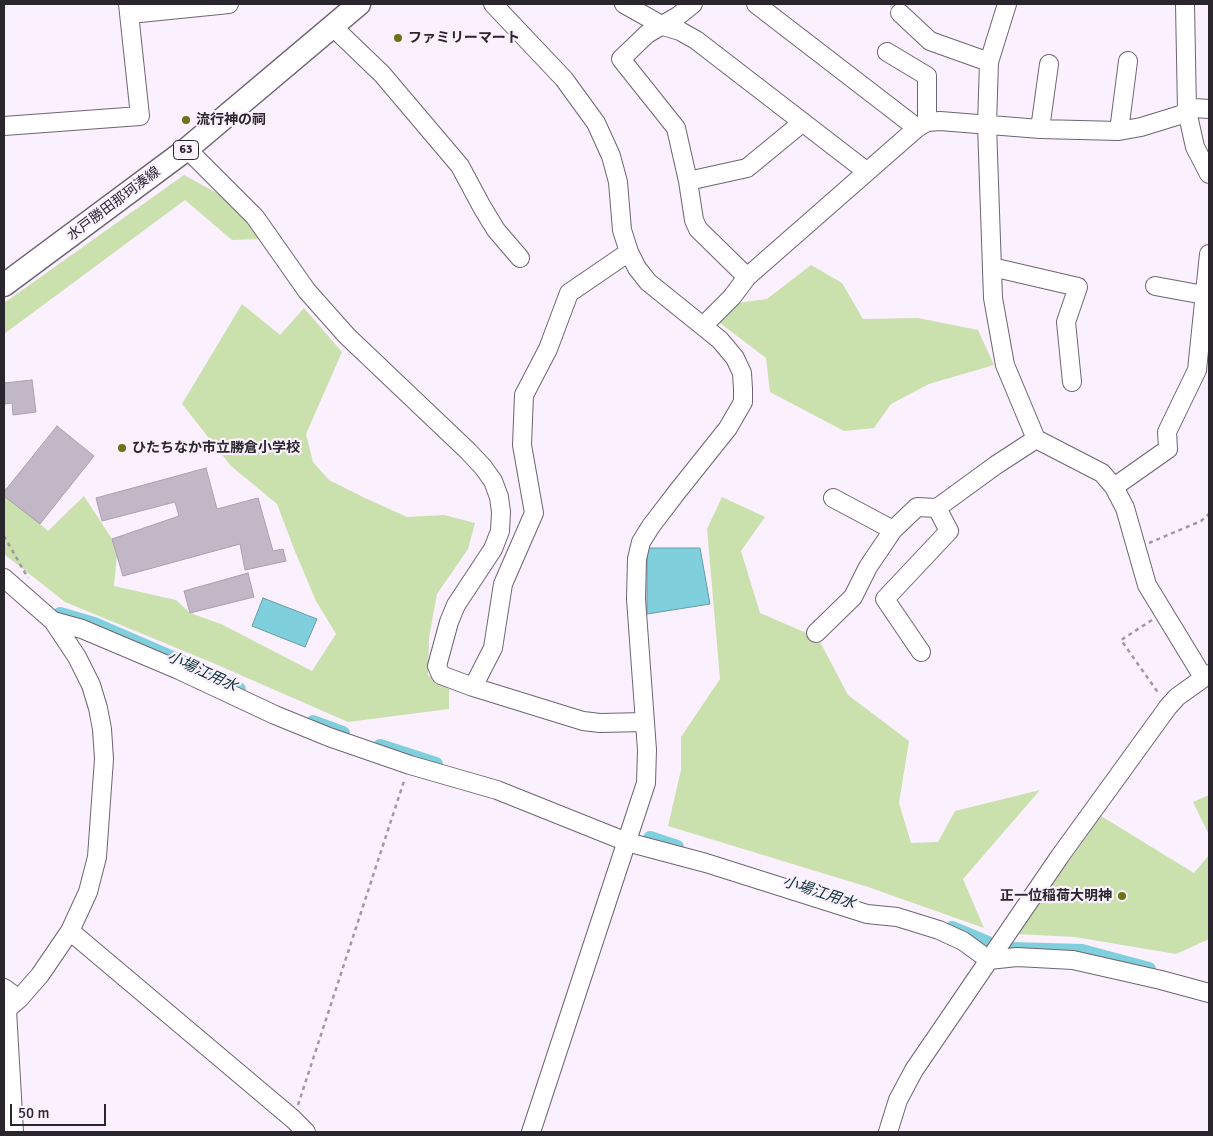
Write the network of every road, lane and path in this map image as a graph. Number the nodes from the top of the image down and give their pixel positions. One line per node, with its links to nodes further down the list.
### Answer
1 (229, 4): 9 (street)
2 (358, 4): 11 (main road, 水戸勝田那珂湊線 / 63)
3 (493, 4): 29 (street)
4 (624, 4): 12 (street)
5 (693, 4): 12 (street)
6 (756, 4): 20 (street)
7 (1007, 4): 14 (street)
8 (1185, 4): 18 (street)
9 (129, 9): 22 (street)
10 (900, 13): 14 (street)
11 (332, 26): 25 (main road, 水戸勝田那珂湊線 / 63); 31 (street)
12 (663, 26): 19 (street); 28 (street)
13 (887, 52): 20 (street)
14 (989, 62): 21 (street)
15 (1128, 62): 24 (street)
16 (1049, 64): 23 (street)
17 (1209, 109): 18 (street)
18 (1187, 111): 24 (street); 27 (street)
19 (802, 122): 26 (street); 28 (street)
20 (922, 125): 21 (street); 26 (street)
21 (986, 125): 23 (street); 32 (street)
22 (4, 126)
23 (1040, 129): 24 (street)
24 (1118, 131)
25 (187, 149): 34 (main road, 水戸勝田那珂湊線 / 63); 55 (street)
26 (866, 171): 33 (street)
27 (1209, 174)
28 (688, 181): 33 (street)
29 (629, 252): 37 (street); 55 (street)
30 (1209, 254): 36 (street)
31 (520, 258)
32 (992, 267): 39 (street); 40 (street)
33 (747, 277): 37 (street)
34 (4, 285)
35 (1155, 286): 36 (street)
36 (1204, 295): 38 (street)
37 (703, 326): 57 (street)
38 (1203, 374): 41 (street)
39 (1072, 382)
40 (1036, 439): 41 (street); 43 (street)
41 (1114, 487): 48 (street)
42 (833, 498): 47 (street)
43 (937, 508): 47 (street); 53 (street)
44 (1209, 514): 45 (path)
45 (1206, 517): 46 (path); 48 (path)
46 (1209, 519)
47 (893, 530): 52 (street)
48 (1136, 548): 50 (street)
49 (4, 578): 51 (street)
50 (1163, 613): 54 (street); 56 (path)
51 (53, 621): 58 (street); 60 (street)
52 (816, 632)
53 (921, 652)
54 (1206, 675): 56 (street)
55 (472, 687): 57 (street)
56 (1168, 707): 61 (street)
57 (645, 722): 59 (street)
58 (410, 765): 59 (street); 65 (path)
59 (627, 842): 61 (street); 68 (street)
60 (70, 931): 64 (street); 65 (street)
61 (989, 960): 63 (street); 69 (street)
62 (4, 988): 64 (street)
63 (1209, 993)
64 (10, 1007): 66 (street)
65 (293, 1119): 67 (street)
66 (14, 1132)
67 (306, 1132)
68 (531, 1132)
69 (888, 1132)

